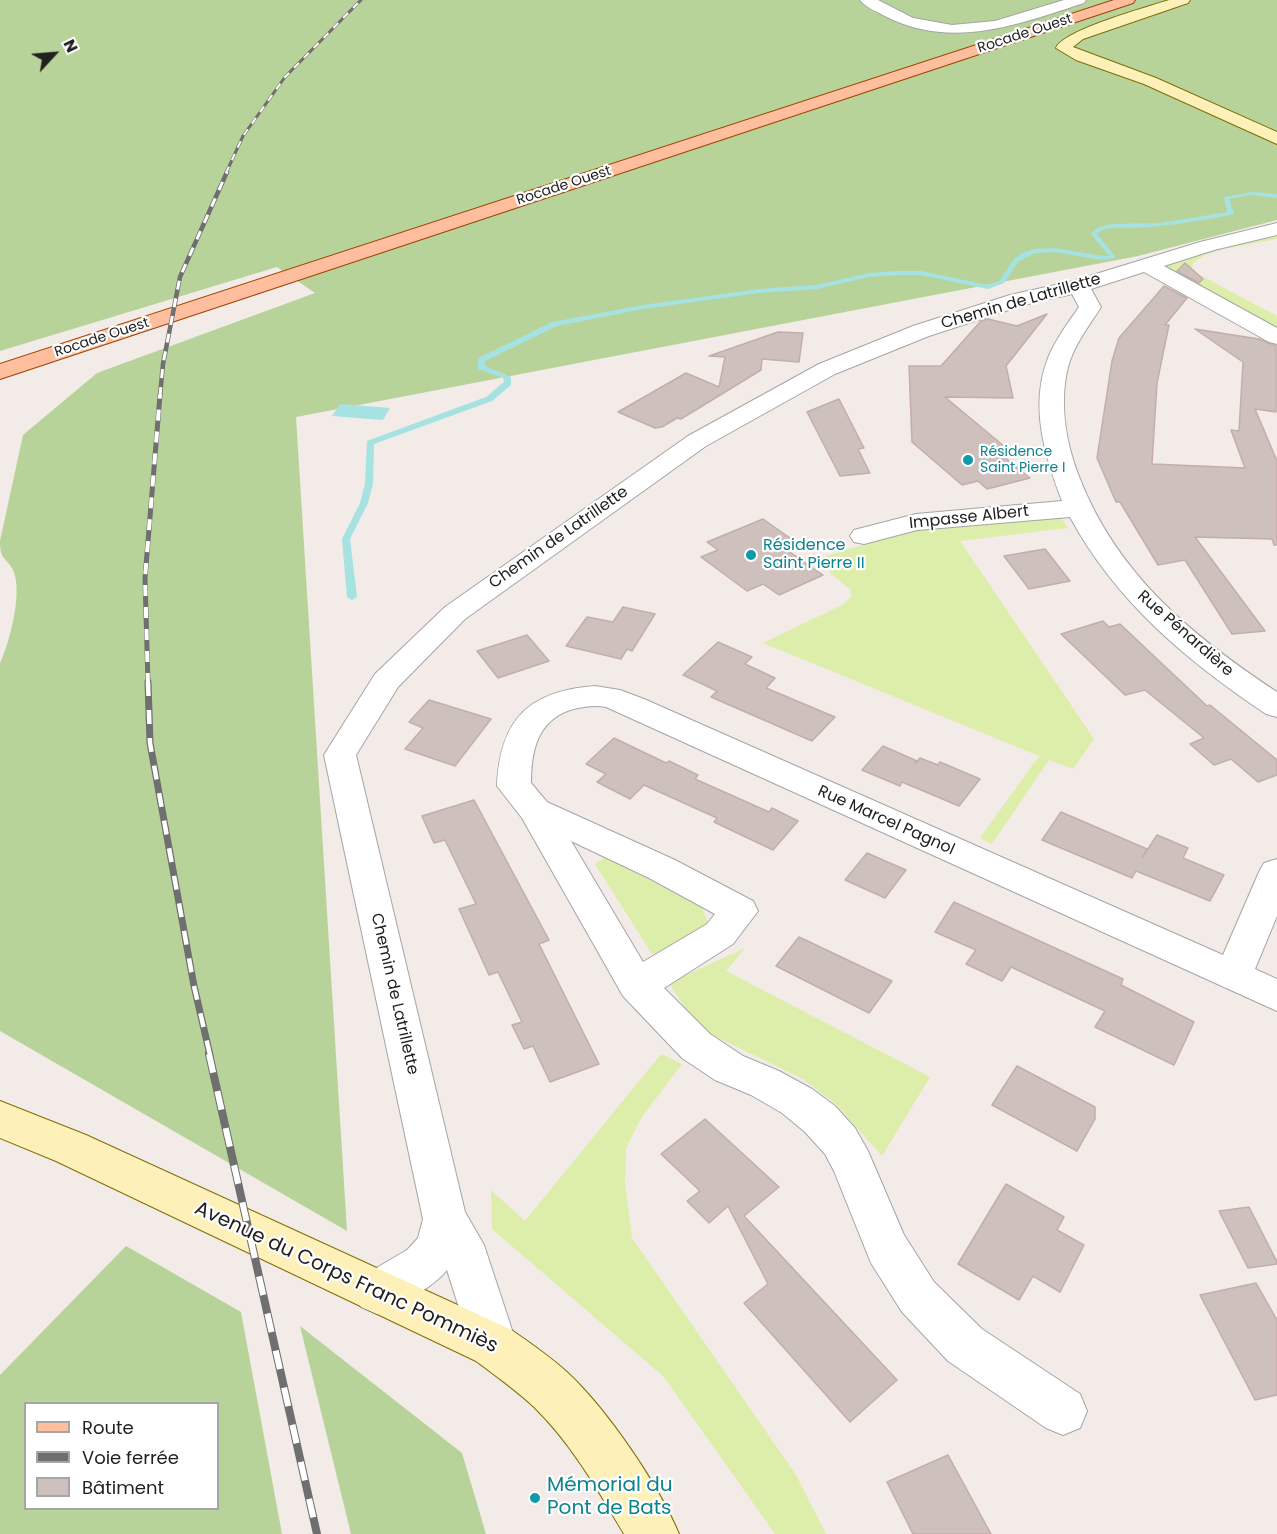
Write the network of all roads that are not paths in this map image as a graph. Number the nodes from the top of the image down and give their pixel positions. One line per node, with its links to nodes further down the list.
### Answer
1 (867, 0): 2 (street)
2 (1079, 0)
3 (1128, 0): 5 (main road, Rocade Ouest)
4 (1183, 0): 6 (street)
5 (995, 44): 11 (main road, Rocade Ouest); 12 (main road)
6 (1277, 139)
7 (1277, 230): 8 (street, Chemin de Latrillette)
8 (1148, 266): 9 (street, Chemin de Latrillette); 10 (street)
9 (1079, 286): 13 (street, Rue Pénardière); 24 (street, Chemin de Latrillette)
10 (1277, 337)
11 (0, 372)
12 (33, 381)
13 (1076, 508): 14 (street, Impasse Albert); 15 (street, Rue Pénardière)
14 (864, 536)
15 (1277, 707)
16 (535, 810): 18 (street, Rue Marcel Pagnol); 19 (street, Rue Marcel Pagnol); 19 (street, Rue Marcel Pagnol)
17 (1277, 872): 18 (street)
18 (1234, 975): 20 (street, Rue Marcel Pagnol)
19 (637, 985): 27 (street)
20 (1277, 996)
21 (0, 1103): 23 (street, Avenue du Corps Franc Pommiès)
22 (0, 1119): 23 (street, Avenue du Corps Franc Pommiès)
23 (71, 1148): 25 (street, Avenue du Corps Franc Pommiès)
24 (445, 1219): 25 (street, Chemin de Latrillette); 26 (street, Chemin de Latrillette)
25 (377, 1292): 26 (street, Avenue du Corps Franc Pommiès)
26 (493, 1345): 28 (street, Avenue du Corps Franc Pommiès)
27 (1063, 1411)
28 (653, 1534)

